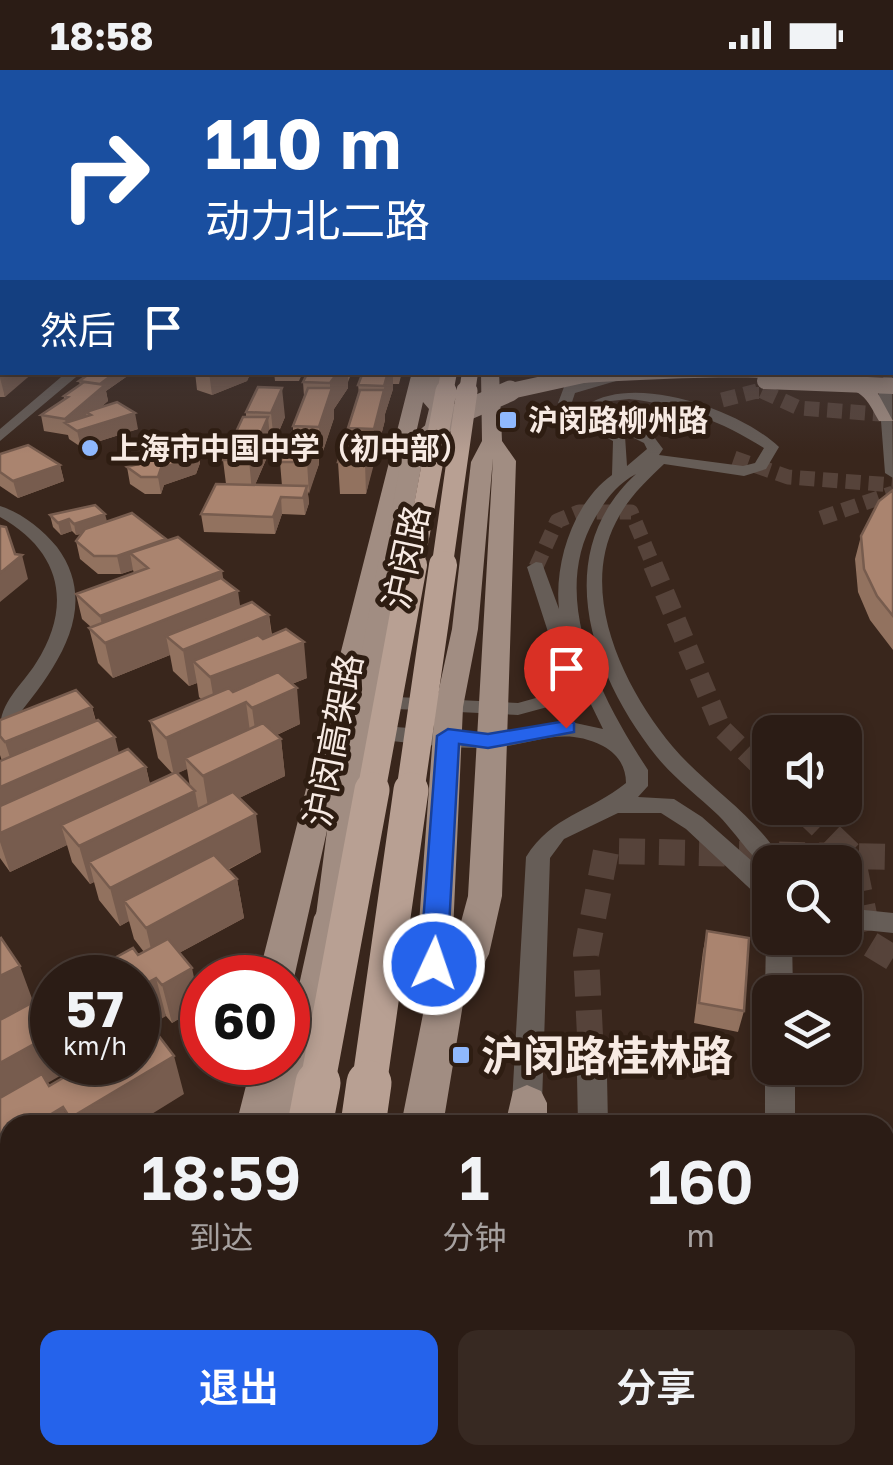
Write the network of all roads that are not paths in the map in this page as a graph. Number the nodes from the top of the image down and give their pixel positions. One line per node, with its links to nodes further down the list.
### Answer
1 (52, 375): 16 (street)
2 (73, 375): 16 (street)
3 (420, 375): 37 (main road)
4 (433, 375): 18 (main road, 沪闵路)
5 (449, 375): 18 (main road)
6 (449, 375): 48 (highway, 沪闵高架路, bridge)
7 (470, 375): 49 (highway, bridge)
8 (490, 375): 20 (main road, 沪闵路)
9 (634, 375): 14 (main road, bridge)
10 (735, 375): 17 (main road, bridge)
11 (866, 375): 17 (main road)
12 (892, 375): 17 (street)
13 (700, 378): 17 (main road, bridge); 23 (street)
14 (552, 380): 15 (main road, bridge); 47 (main road, bridge)
15 (604, 384): 23 (street); 33 (street)
16 (53, 393): 19 (street)
17 (888, 401): 22 (street)
18 (438, 409): 21 (main road, 沪闵路)
19 (0, 437)
20 (492, 440): 28 (main road, 沪闵路); 30 (main road, 沪闵路)
21 (426, 458): 27 (main road, 沪闵路); 38 (main road, 沪闵路)
22 (893, 473)
23 (620, 474): 26 (street)
24 (0, 511): 29 (street)
25 (536, 567): 26 (street)
26 (580, 664): 30 (street); 31 (street)
27 (373, 717): 28 (street); 46 (main road, 沪闵路)
28 (449, 722): 30 (street); 39 (main road, 沪闵路)
29 (0, 723)
30 (490, 725): 31 (street); 39 (main road, 沪闵路)
31 (630, 758): 32 (street)
32 (614, 805): 34 (street); 51 (street)
33 (760, 845)
34 (752, 875)
35 (862, 920): 36 (street)
36 (893, 923)
37 (282, 955)
38 (297, 955)
39 (444, 1004): 50 (main road, 沪闵路)
40 (592, 1076): 52 (street)
41 (251, 1085): 44 (main road)
42 (267, 1085): 45 (main road)
43 (780, 1085): 53 (street)
44 (246, 1115)
45 (260, 1115)
46 (290, 1115)
47 (311, 1115)
48 (312, 1115)
49 (364, 1115)
50 (424, 1115)
51 (528, 1115)
52 (593, 1115)
53 (780, 1115)

